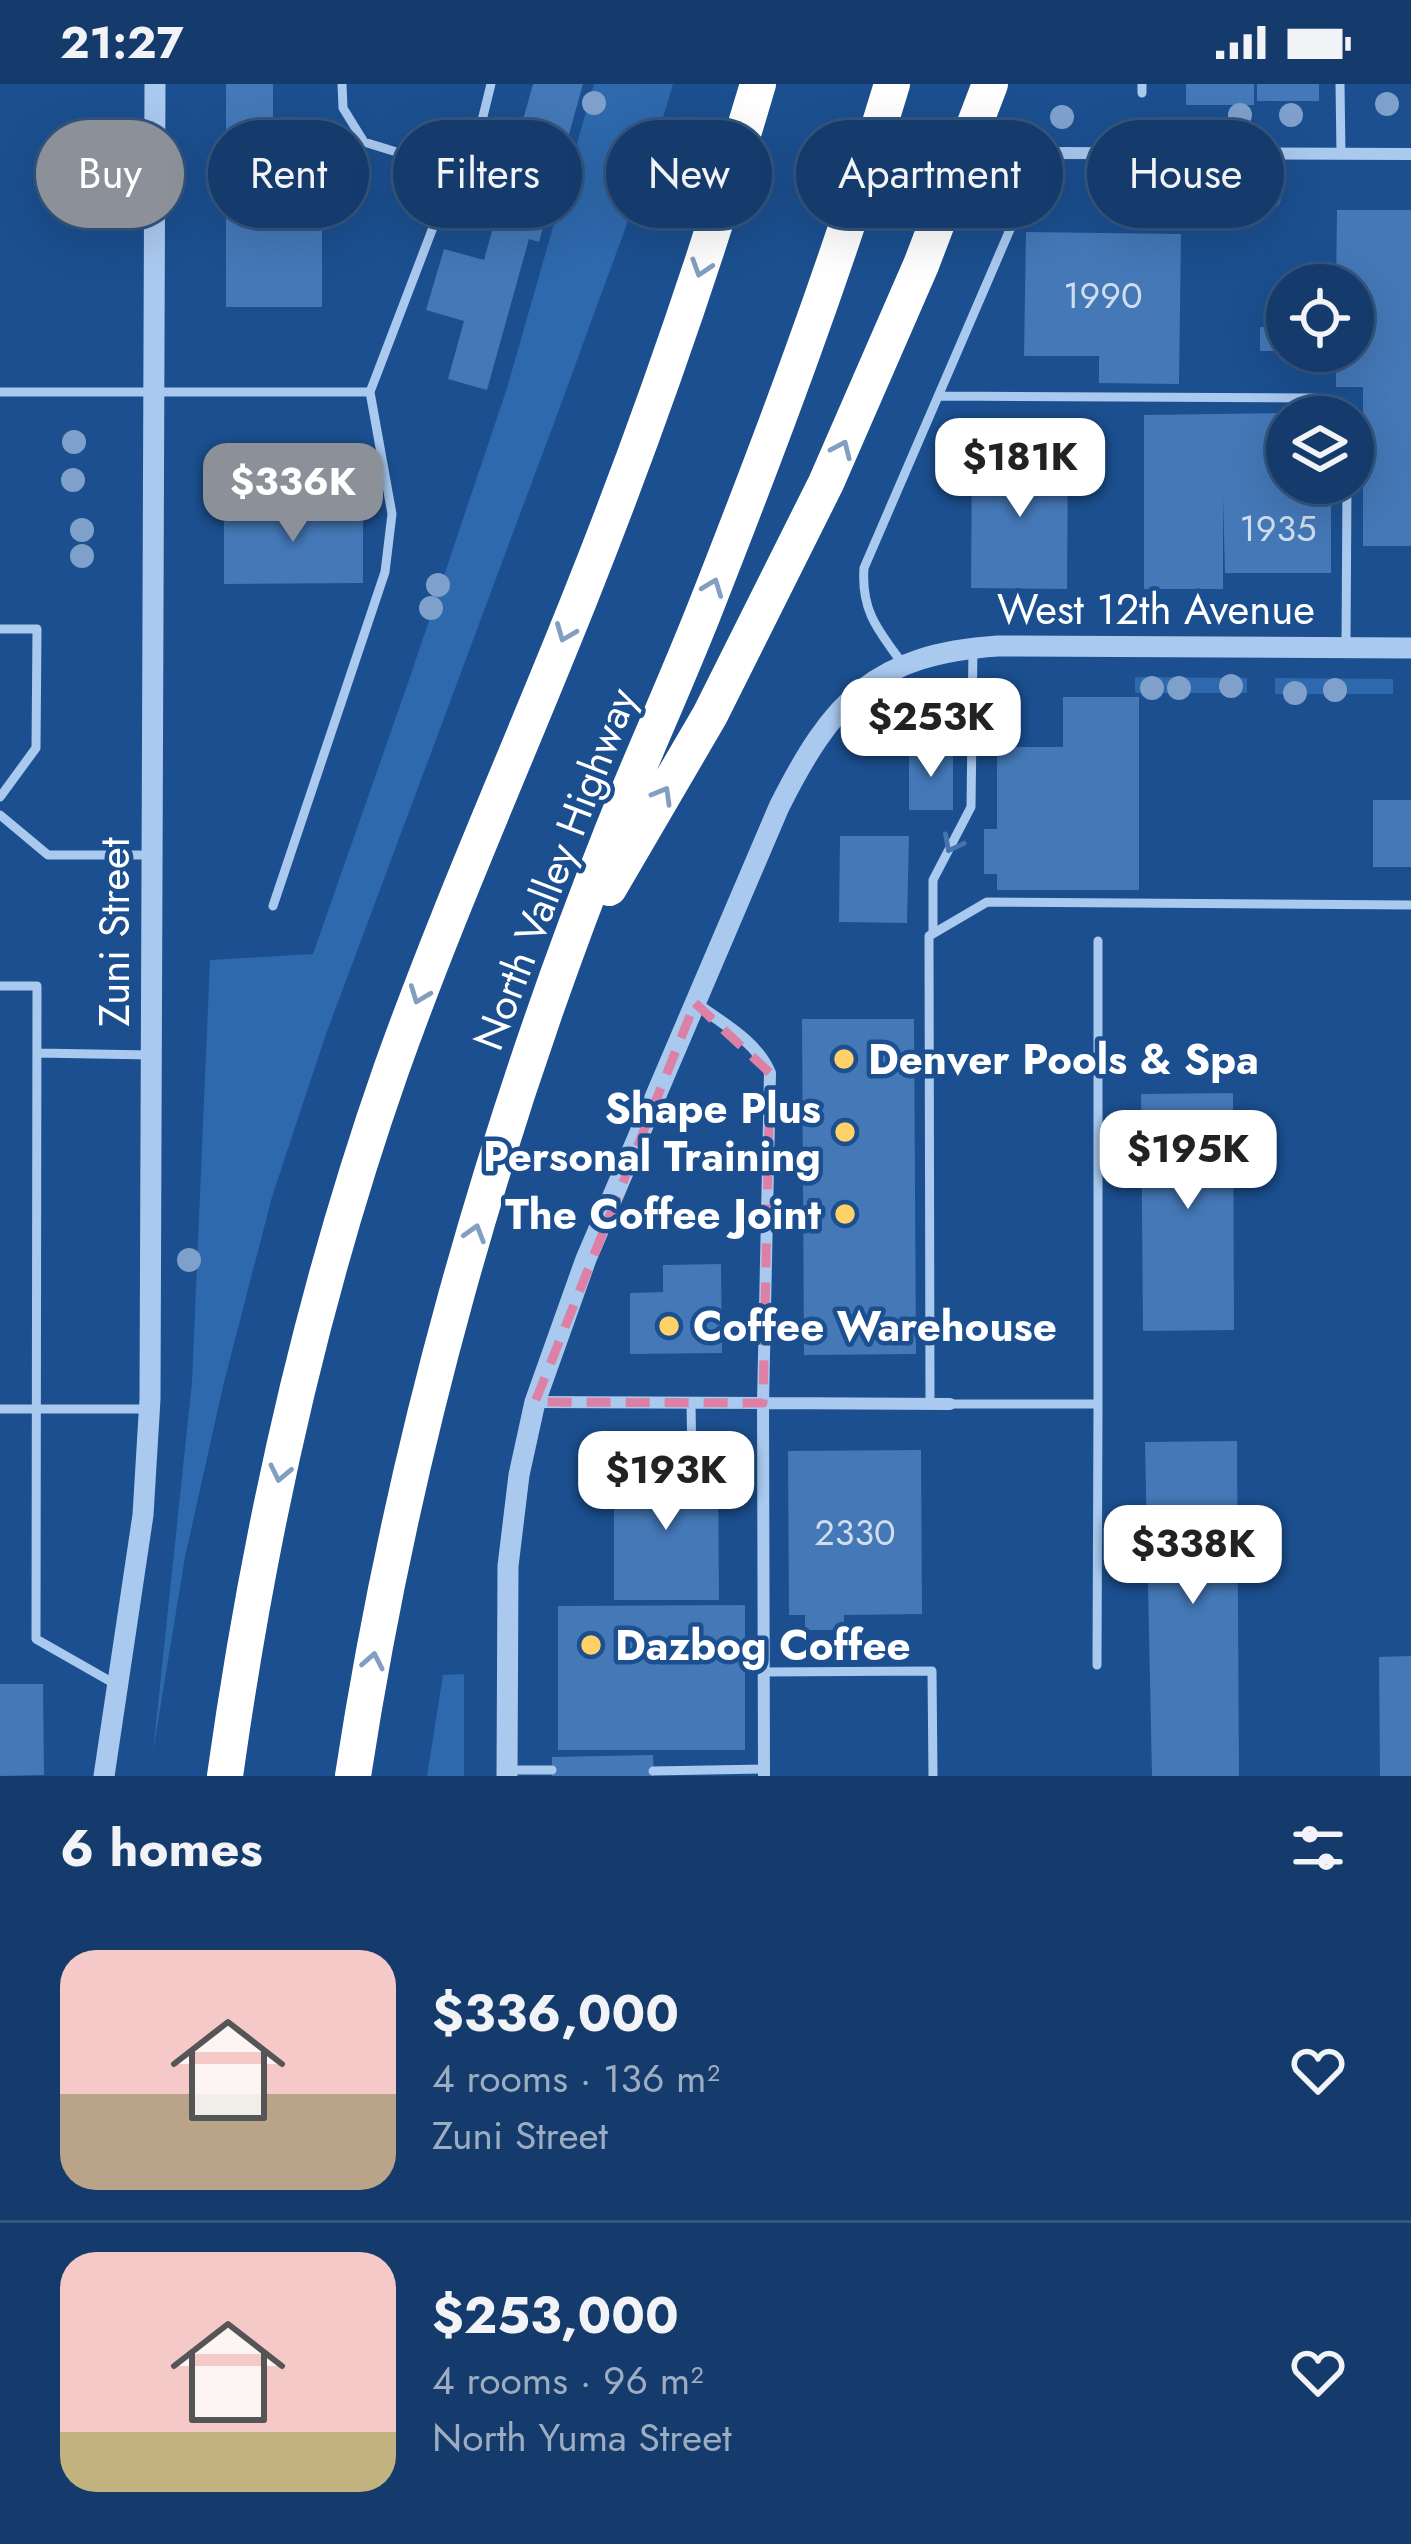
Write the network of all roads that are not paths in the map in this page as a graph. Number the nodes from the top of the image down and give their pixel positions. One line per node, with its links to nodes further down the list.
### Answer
1 (155, 84): 16 (street, Zuni Street)
2 (342, 84): 9 (lane)
3 (490, 84): 8 (lane)
4 (758, 84): 56 (highway, North Valley Highway, one-way to 56)
5 (892, 84): 33 (highway, North Valley Highway, one-way to 5)
6 (990, 84): 33 (highway, one-way to 6)
7 (1340, 84): 11 (lane)
8 (482, 120)
9 (393, 151)
10 (1063, 153): 11 (street)
11 (1341, 154): 12 (street)
12 (1411, 154)
13 (433, 228): 17 (lane)
14 (1011, 228): 18 (lane)
15 (0, 392): 16 (lane)
16 (154, 392): 17 (lane); 28 (street, Zuni Street)
17 (370, 392): 30 (lane)
18 (938, 396): 19 (lane); 25 (lane)
19 (1266, 398)
20 (1347, 504): 23 (lane)
21 (0, 629): 26 (lane)
22 (973, 648): 23 (street, West 12th Avenue); 25 (street, West 12th Avenue); 31 (lane, one-way to 31)
23 (1346, 648): 24 (street, West 12th Avenue)
24 (1411, 648)
25 (902, 664): 35 (street)
26 (0, 796)
27 (0, 814): 28 (lane)
28 (153, 855): 37 (street, Zuni Street)
29 (1411, 905): 31 (lane)
30 (273, 906)
31 (933, 933): 41 (lane)
32 (1097, 940): 43 (lane)
33 (561, 969): 57 (highway, North Valley Highway, one-way to 33)
34 (0, 986): 36 (lane)
35 (695, 1004): 38 (street); 40 (street)
36 (37, 1053): 37 (lane); 46 (lane)
37 (153, 1054): 44 (street, Zuni Street)
38 (535, 1402): 39 (street); 53 (street)
39 (691, 1403): 40 (street); 47 (lane)
40 (763, 1403): 41 (street); 49 (street)
41 (930, 1404): 42 (street)
42 (950, 1404): 43 (lane)
43 (1097, 1404): 48 (lane)
44 (149, 1408): 46 (lane); 50 (street, Zuni Street)
45 (0, 1409): 46 (lane)
46 (36, 1409): 50 (lane)
47 (692, 1465)
48 (1097, 1665)
49 (764, 1672): 54 (street); 58 (lane)
50 (117, 1685): 55 (street, Zuni Street)
51 (552, 1770): 53 (lane)
52 (653, 1771): 54 (lane)
53 (506, 1773)
54 (764, 1773)
55 (104, 1776)
56 (225, 1776)
57 (353, 1776)
58 (932, 1776)

